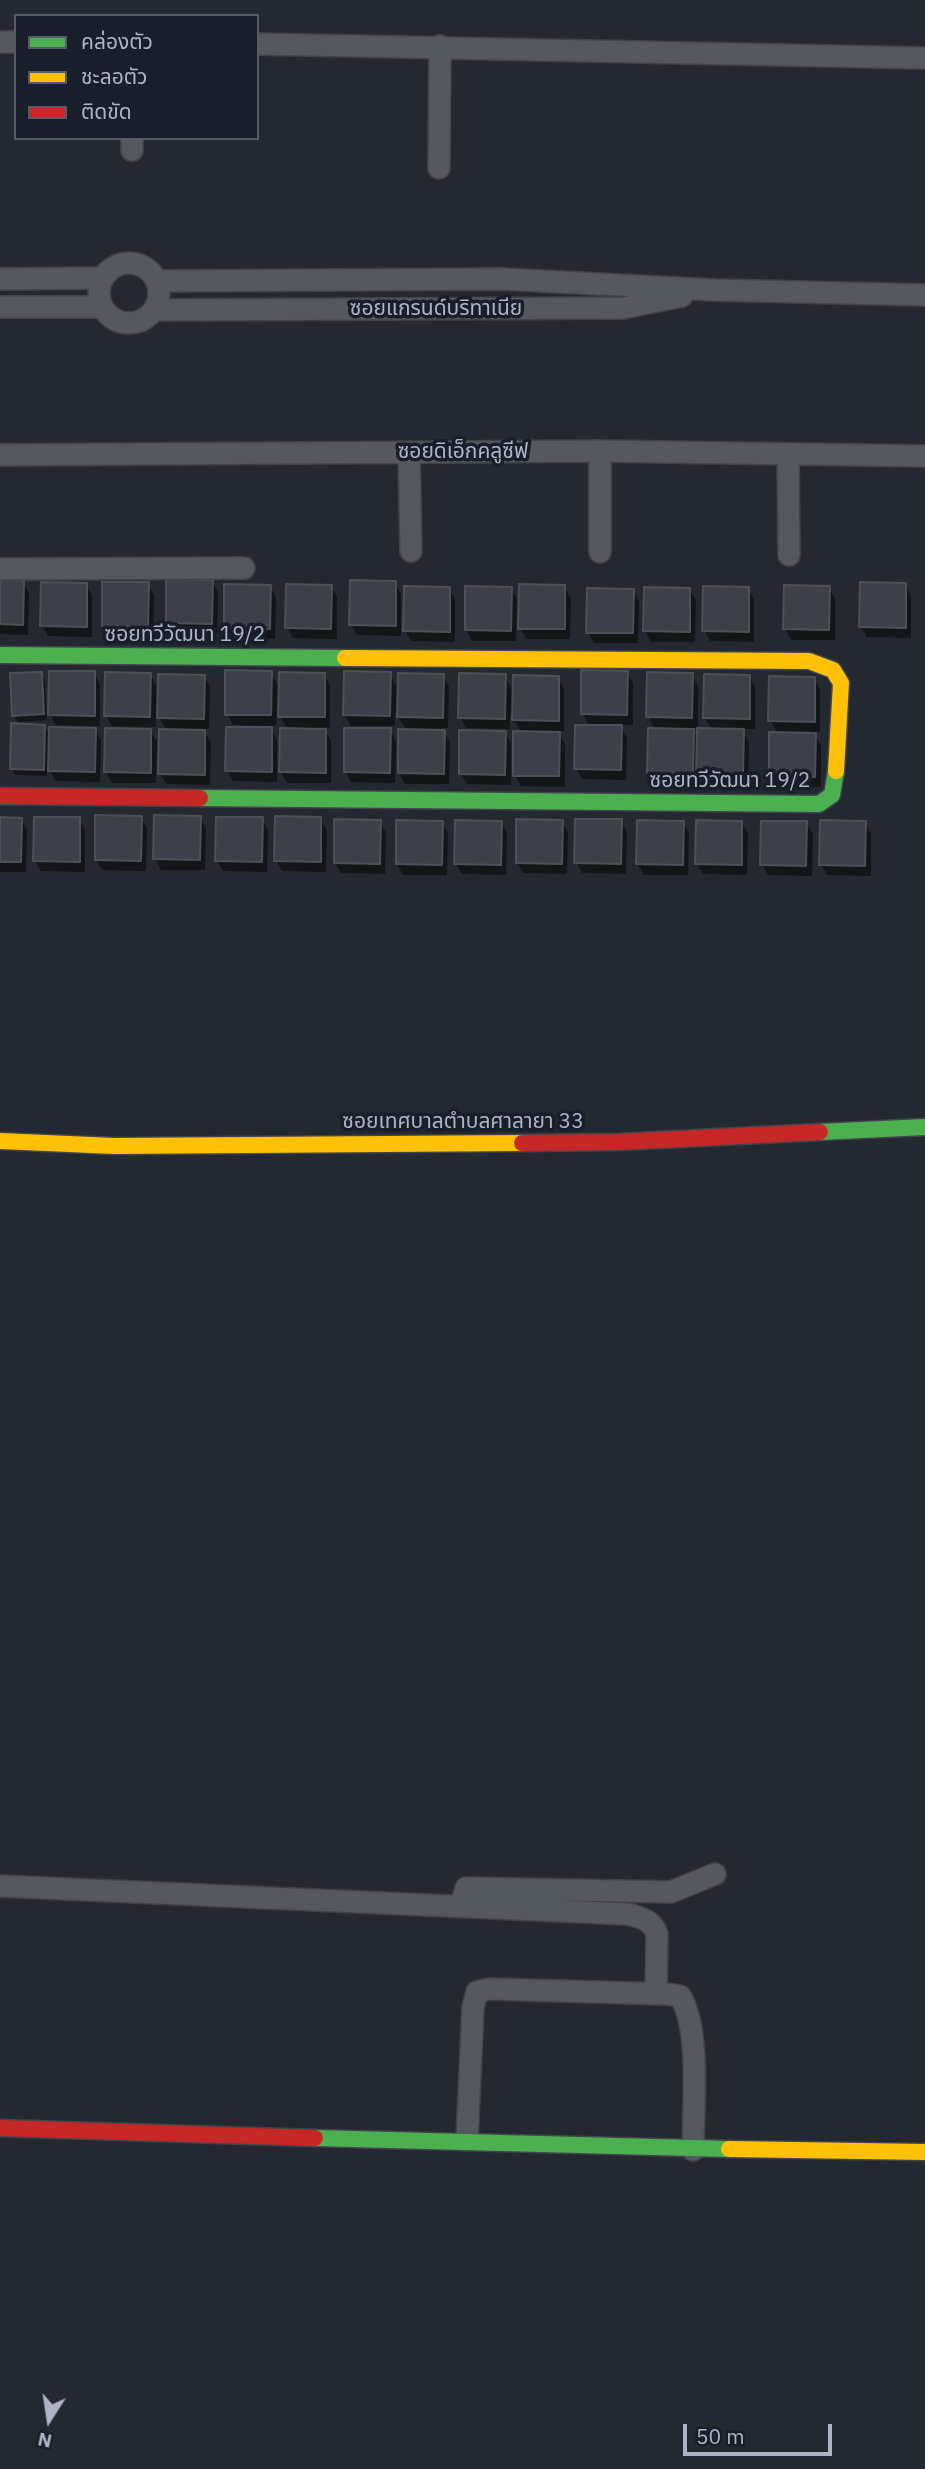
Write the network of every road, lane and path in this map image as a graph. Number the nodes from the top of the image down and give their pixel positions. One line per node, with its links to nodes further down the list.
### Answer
1 (259, 44): 2 (street)
2 (440, 46): 3 (street); 4 (street)
3 (925, 58)
4 (439, 169)
5 (102, 278): 6 (street); 7 (street); 11 (street)
6 (0, 279)
7 (158, 281): 8 (street, ซอยแกรนด์บริทาเนีย); 12 (street)
8 (715, 290): 9 (street, ซอยแกรนด์บริทาเนีย); 12 (street, ซอยแกรนด์บริทาเนีย)
9 (925, 295)
10 (0, 307): 11 (street, ซอยแกรนด์บริทาเนีย)
11 (102, 307): 12 (street, ซอยแกรนด์บริทาเนีย)
12 (155, 310)
13 (600, 451): 14 (street, ซอยดิเอ็กคลูซีฟ); 15 (street, ซอยดิเอ็กคลูซีฟ); 19 (street)
14 (409, 453): 16 (street, ซอยดิเอ็กคลูซีฟ); 18 (street)
15 (788, 454): 17 (street, ซอยดิเอ็กคลูซีฟ); 20 (street)
16 (0, 455)
17 (925, 456)
18 (411, 551)
19 (600, 552)
20 (789, 555)
21 (244, 568): 22 (street)
22 (0, 569)
23 (0, 655): 24 (street, ซอยทวีวัฒนา 19/2)
24 (0, 796)
25 (925, 1127): 26 (street, ซอยเทศบาลตำบลศาลายา 33)
26 (0, 1142)
27 (715, 1874): 29 (street)
28 (0, 1886): 29 (street)
29 (461, 1906): 30 (street)
30 (656, 1994): 32 (street); 33 (street)
31 (0, 2127): 32 (street)
32 (467, 2140): 33 (street)
33 (693, 2150): 34 (street)
34 (925, 2152)

